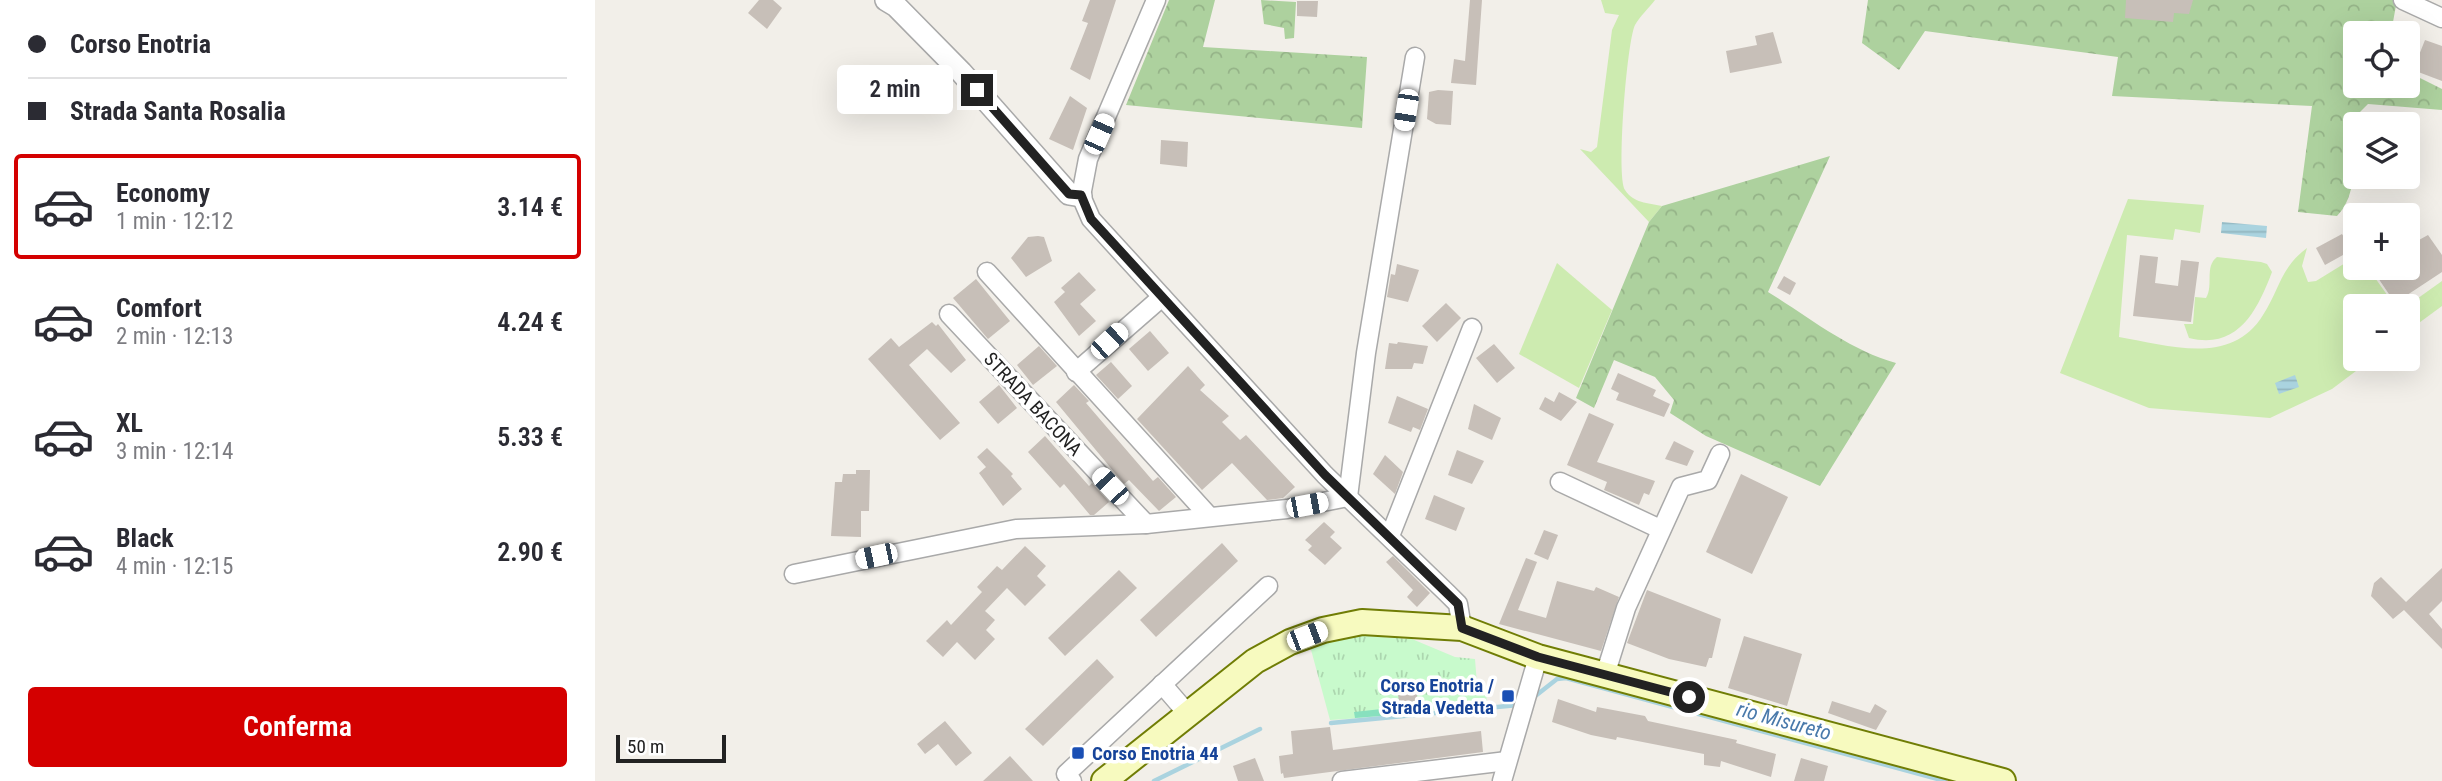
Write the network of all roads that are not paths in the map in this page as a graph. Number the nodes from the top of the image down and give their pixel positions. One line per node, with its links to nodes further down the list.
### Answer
1 (886, 0): 6 (street)
2 (1156, 0): 6 (street)
3 (2403, 0): 4 (street)
4 (2442, 18)
5 (1415, 57): 14 (street)
6 (1081, 195): 8 (street)
7 (987, 272): 11 (street)
8 (1161, 297): 11 (street); 14 (street)
9 (949, 314): 16 (street, STRADA BACONA)
10 (1472, 328): 18 (street)
11 (1076, 372): 15 (street)
12 (1720, 454): 17 (street)
13 (1560, 482): 17 (street)
14 (1348, 497): 15 (street); 18 (street)
15 (1208, 515): 16 (street)
16 (1146, 524): 19 (street)
17 (1660, 529): 23 (street)
18 (1390, 536): 21 (street)
19 (794, 574)
20 (1268, 586): 24 (street)
21 (1462, 628): 22 (main road); 25 (main road)
22 (1538, 657): 23 (main road); 26 (street)
23 (1605, 674): 27 (main road)
24 (1162, 684): 25 (street); 28 (street)
25 (1188, 713): 29 (main road)
26 (1507, 761): 30 (street); 31 (street)
27 (1953, 776): 32 (main road)
28 (1072, 781)
29 (1104, 781)
30 (1342, 781)
31 (1502, 781)
32 (2003, 781)

